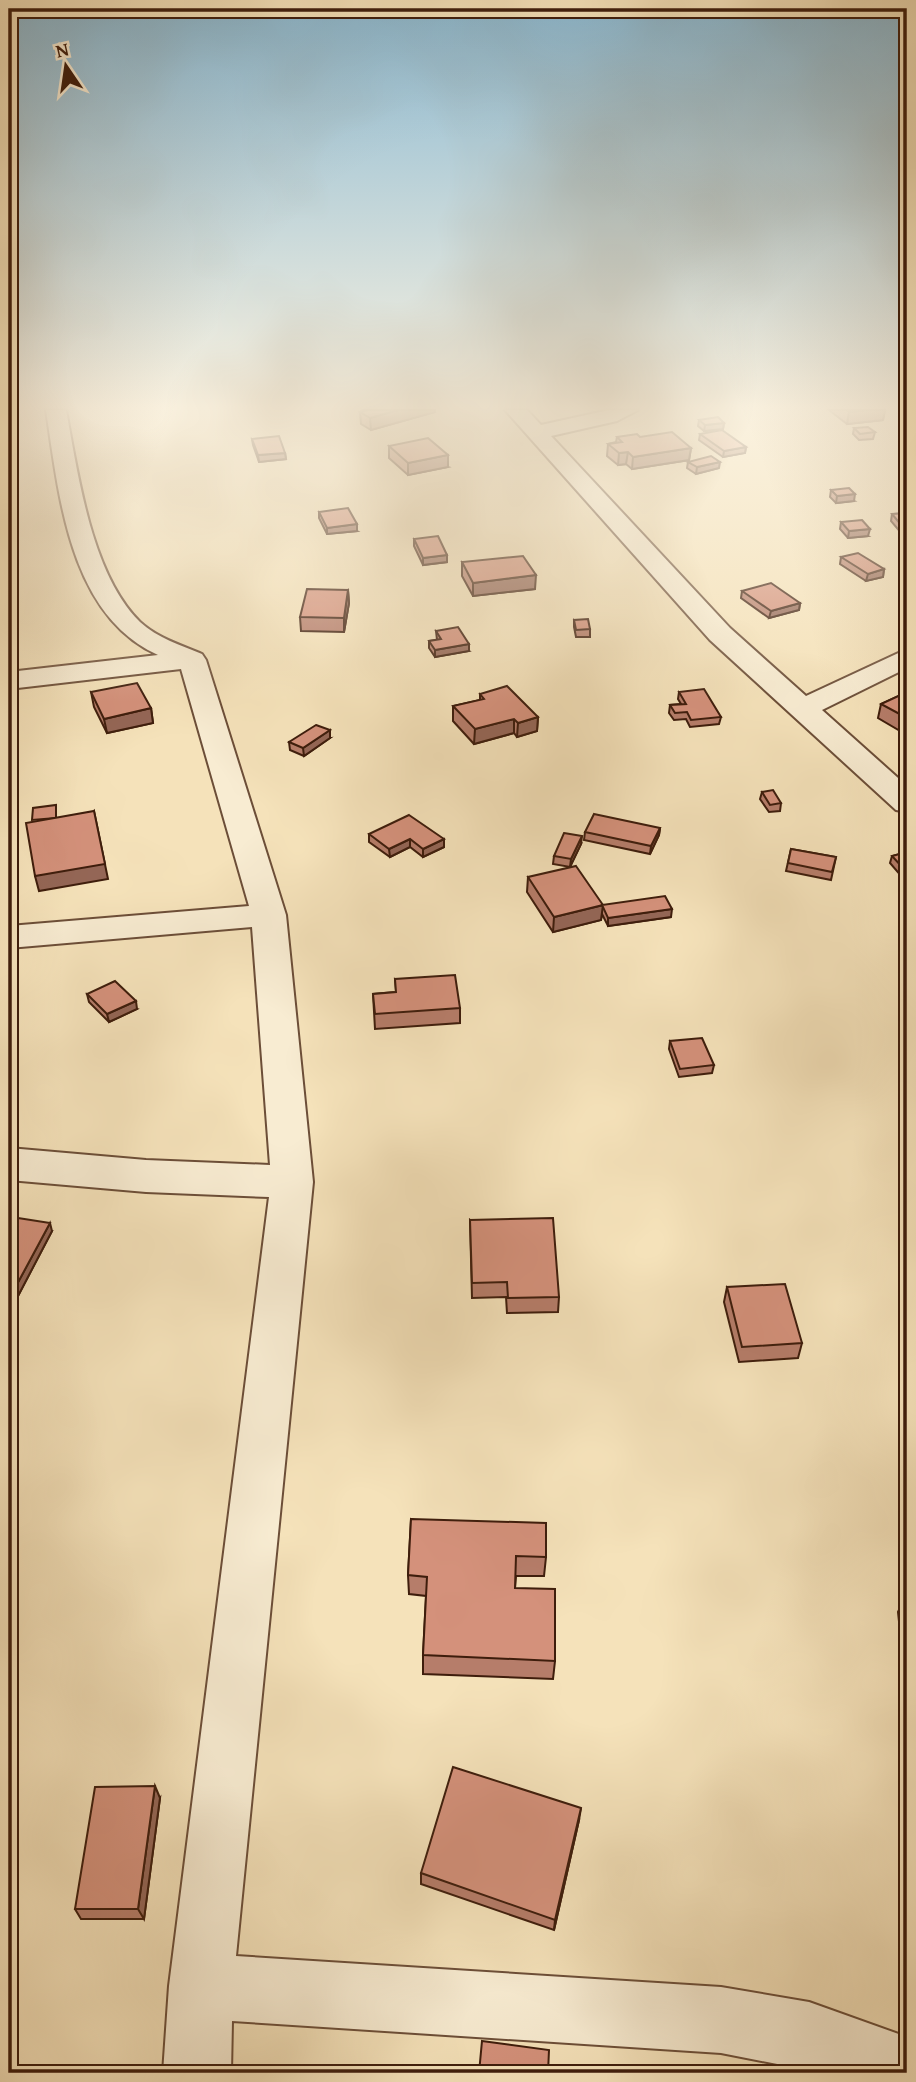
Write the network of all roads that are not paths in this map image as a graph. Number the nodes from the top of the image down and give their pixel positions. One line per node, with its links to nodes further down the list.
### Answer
1 (74, 507): 4 (street)
2 (606, 507): 6 (street)
3 (907, 657): 6 (street)
4 (192, 660): 5 (street); 8 (street)
5 (9, 681)
6 (802, 709): 7 (street)
7 (907, 803)
8 (269, 915): 9 (street); 11 (street)
9 (9, 937)
10 (9, 1164): 11 (street)
11 (292, 1182): 12 (street)
12 (201, 1986): 13 (street); 14 (street)
13 (907, 2070)
14 (197, 2073)

